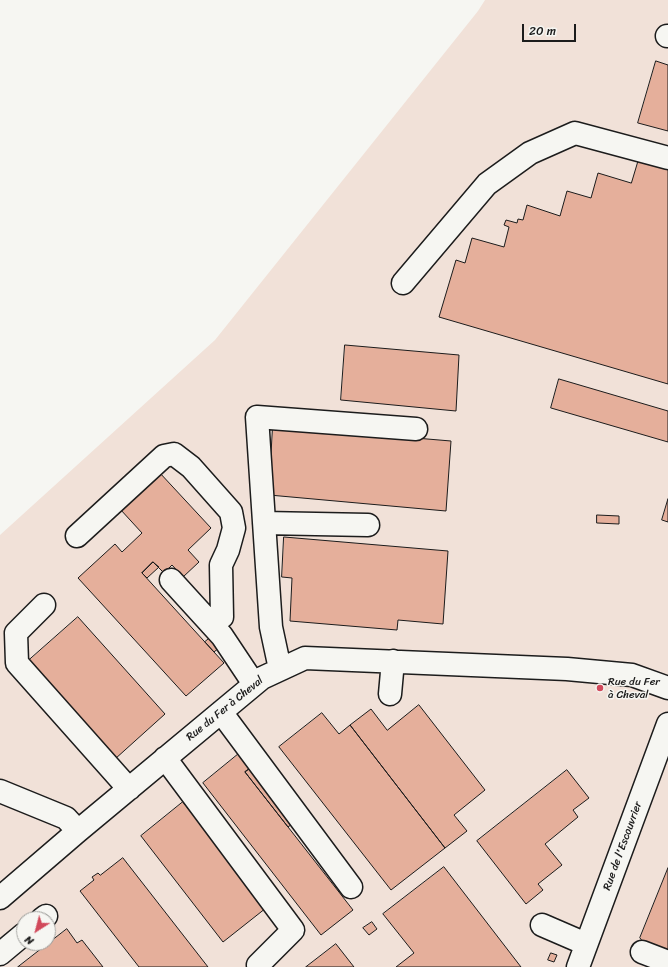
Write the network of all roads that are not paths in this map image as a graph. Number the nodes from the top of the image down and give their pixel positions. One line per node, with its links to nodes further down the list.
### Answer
1 (668, 158): 2 (street)
2 (403, 283)
3 (416, 429): 4 (street)
4 (264, 523): 5 (street); 11 (street)
5 (368, 525)
6 (77, 536): 9 (street)
7 (171, 580): 9 (street)
8 (44, 605): 19 (street)
9 (211, 624): 12 (street)
10 (393, 662): 11 (street, Rue du Fer à Cheval); 13 (street, Rue du Fer à Cheval); 14 (street)
11 (280, 669): 12 (street, Rue du Fer à Cheval)
12 (254, 684): 15 (street, Rue du Fer à Cheval)
13 (668, 688)
14 (390, 694)
15 (221, 712): 17 (street, Rue du Fer à Cheval); 22 (street)
16 (667, 728): 18 (street, Rue de l'Escouvrier)
17 (165, 758): 19 (street, Rue du Fer à Cheval); 30 (street)
18 (660, 766): 26 (street, Rue de l'Escouvrier)
19 (129, 789): 21 (street, Rue du Fer à Cheval)
20 (0, 791): 21 (street)
21 (78, 831): 23 (street, Rue du Fer à Cheval)
22 (350, 887)
23 (0, 898)
24 (542, 925): 26 (street)
25 (16, 941): 28 (street)
26 (586, 944): 31 (street, Rue de l'Escouvrier)
27 (642, 952): 29 (street)
28 (0, 954)
29 (668, 962)
30 (258, 965)
31 (578, 967)

